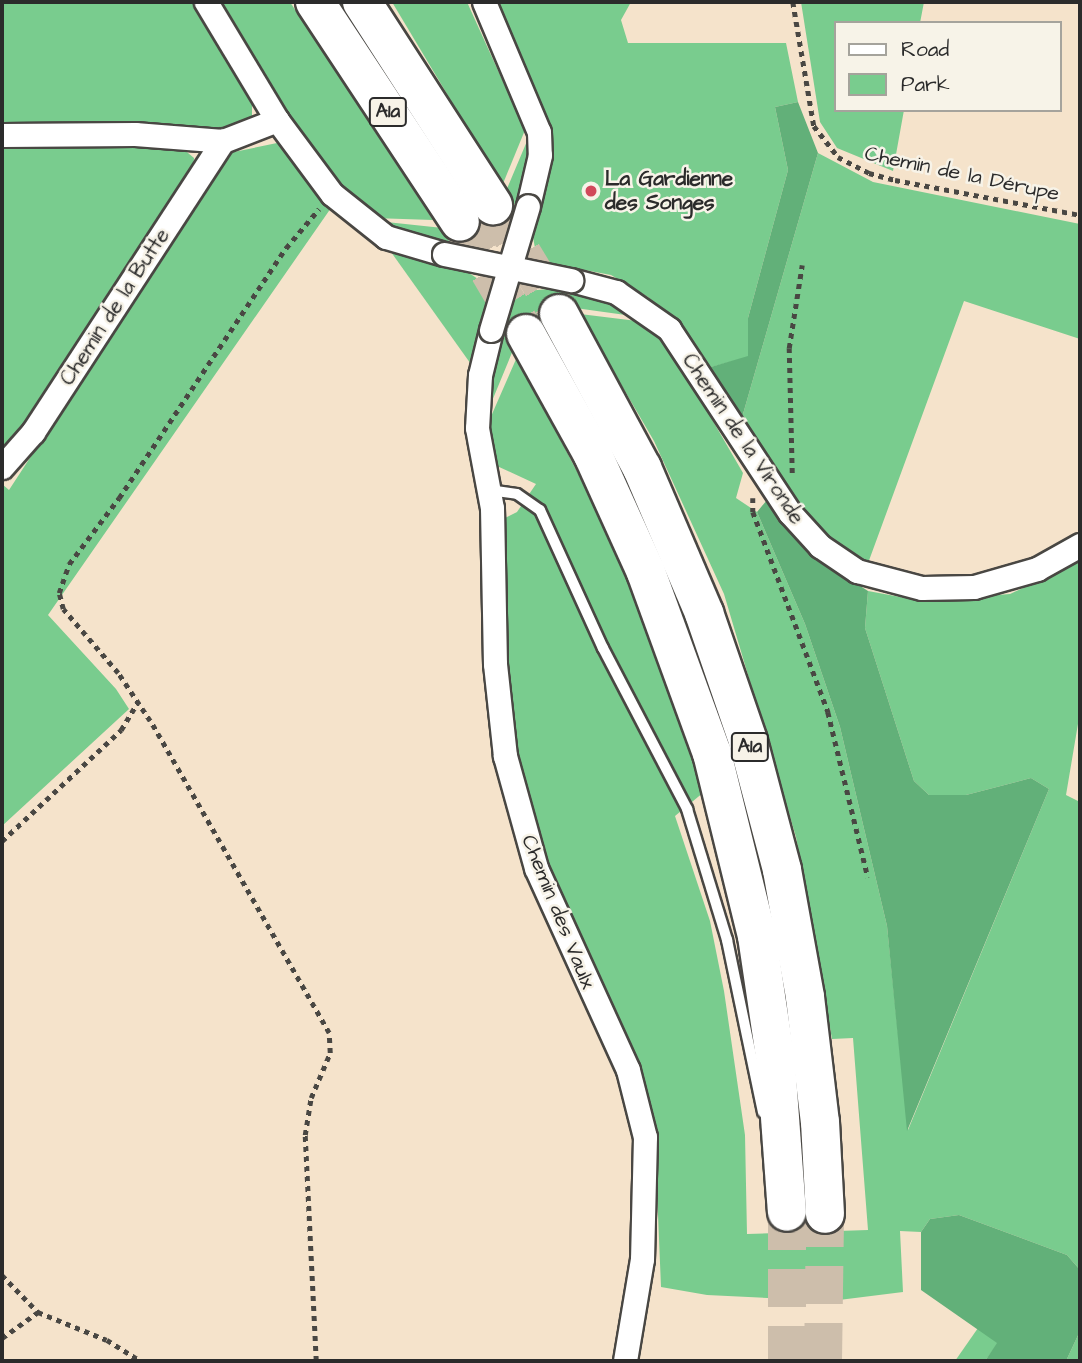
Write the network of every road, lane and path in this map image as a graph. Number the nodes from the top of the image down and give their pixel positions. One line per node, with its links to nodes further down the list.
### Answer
1 (206, 2): 6 (street)
2 (316, 2): 11 (highway, A1a)
3 (362, 2): 11 (highway, A1a)
4 (484, 2): 11 (street, Chemin des Vaulx)
5 (793, 2): 10 (path, Chemin de la Dérupe)
6 (277, 120): 8 (street); 9 (street)
7 (2, 135): 8 (street)
8 (223, 141): 16 (street, Chemin de la Butte)
9 (332, 194): 11 (street); 21 (path)
10 (1080, 215)
11 (481, 222): 13 (street, Chemin des Vaulx, bridge); 13 (street, Chemin de la Vironde, bridge)
12 (802, 265): 19 (path)
13 (509, 268): 14 (street, Chemin de la Vironde, bridge); 15 (street, Chemin des Vaulx, bridge)
14 (565, 297): 19 (street, Chemin de la Vironde); 27 (highway, A1a)
15 (509, 332): 17 (street, Chemin des Vaulx); 26 (highway, A1a)
16 (2, 467)
17 (489, 489): 24 (lane); 33 (street, Chemin des Vaulx)
18 (753, 512): 23 (path)
19 (790, 513): 20 (street, Chemin de la Vironde)
20 (1080, 545)
21 (138, 702): 22 (path); 32 (path)
22 (2, 841)
23 (868, 877)
24 (766, 1125)
25 (769, 1138): 26 (lane)
26 (787, 1212)
27 (825, 1214)
28 (2, 1275): 29 (path)
29 (38, 1312): 30 (path); 31 (path)
30 (2, 1338)
31 (141, 1361)
32 (316, 1361)
33 (625, 1361)

